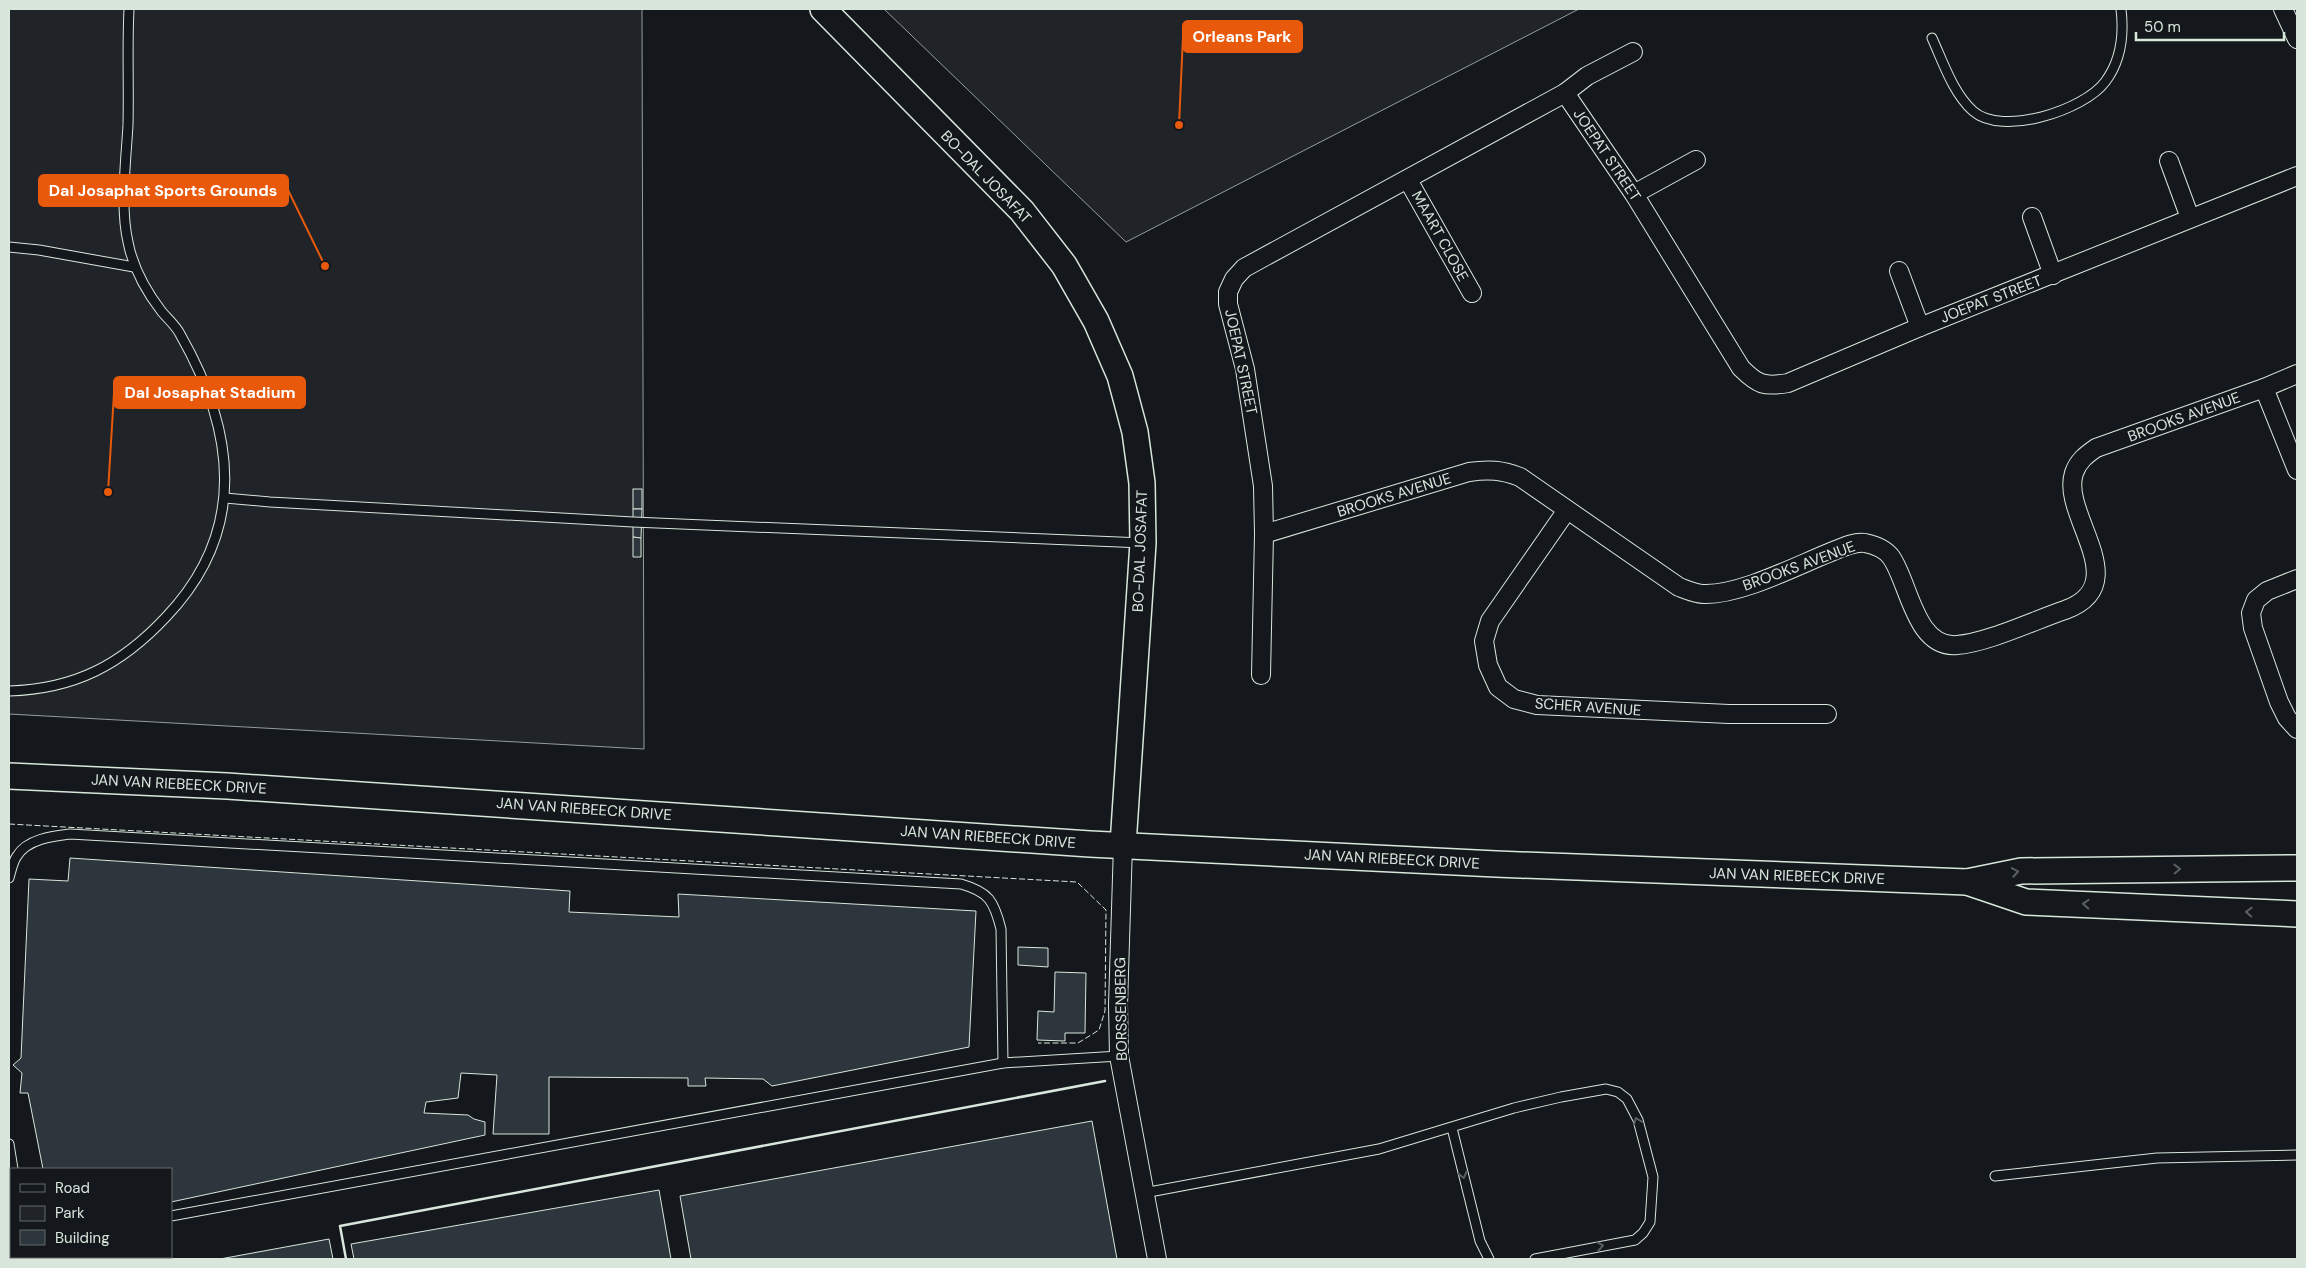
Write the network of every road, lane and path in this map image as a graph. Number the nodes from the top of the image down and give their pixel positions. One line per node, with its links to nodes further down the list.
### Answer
1 (129, 9): 17 (lane)
2 (823, 9): 28 (main road, BO-DAL JOSAFAT)
3 (2121, 9): 5 (lane)
4 (2283, 9): 6 (street)
5 (1932, 38)
6 (2297, 39)
7 (1633, 52): 8 (street)
8 (1565, 94): 12 (street, JOEPAT STREET); 13 (street, JOEPAT STREET)
9 (1696, 160): 13 (street)
10 (2169, 161): 15 (street)
11 (2297, 176): 15 (street, JOEPAT STREET)
12 (1408, 180): 20 (street, MAART CLOSE); 27 (street, JOEPAT STREET)
13 (1634, 194): 21 (street, JOEPAT STREET)
14 (2032, 217): 19 (street)
15 (2190, 218): 19 (street, JOEPAT STREET)
16 (9, 247): 17 (lane)
17 (134, 267): 25 (lane)
18 (1899, 271): 21 (street)
19 (2054, 275): 21 (street, JOEPAT STREET)
20 (1472, 293)
21 (1920, 327)
22 (2297, 374): 23 (street, BROOKS AVENUE)
23 (2264, 388): 24 (street); 26 (street, BROOKS AVENUE)
24 (2297, 470)
25 (226, 498): 28 (lane); 31 (lane)
26 (1567, 510): 27 (street, BROOKS AVENUE); 32 (street, SCHER AVENUE)
27 (1264, 534): 30 (street, JOEPAT STREET)
28 (1143, 543): 35 (main road, BO-DAL JOSAFAT)
29 (2297, 579): 33 (street)
30 (1261, 675)
31 (9, 691)
32 (1827, 714)
33 (2297, 729)
34 (9, 776): 35 (main road, JAN VAN RIEBEECK DRIVE)
35 (1123, 845): 39 (main road, JAN VAN RIEBEECK DRIVE); 41 (street, BORSSENBERG)
36 (13, 853): 38 (lane); 42 (lane)
37 (2297, 868): 39 (main road, JAN VAN RIEBEECK DRIVE, one-way to 37)
38 (9, 878)
39 (1967, 882): 40 (main road, JAN VAN RIEBEECK DRIVE, one-way to 39)
40 (2297, 914)
41 (1119, 1056): 42 (lane); 48 (street, BORSSENBERG)
42 (1003, 1062): 49 (lane)
43 (1452, 1128): 48 (lane); 51 (lane, one-way to 51); 52 (lane, one-way to 43)
44 (9, 1144): 46 (lane)
45 (2297, 1155): 47 (lane)
46 (13, 1168)
47 (1995, 1176)
48 (1144, 1193): 50 (street, BORSSENBERG)
49 (172, 1216)
50 (1157, 1259)
51 (1489, 1259)
52 (1535, 1259)

